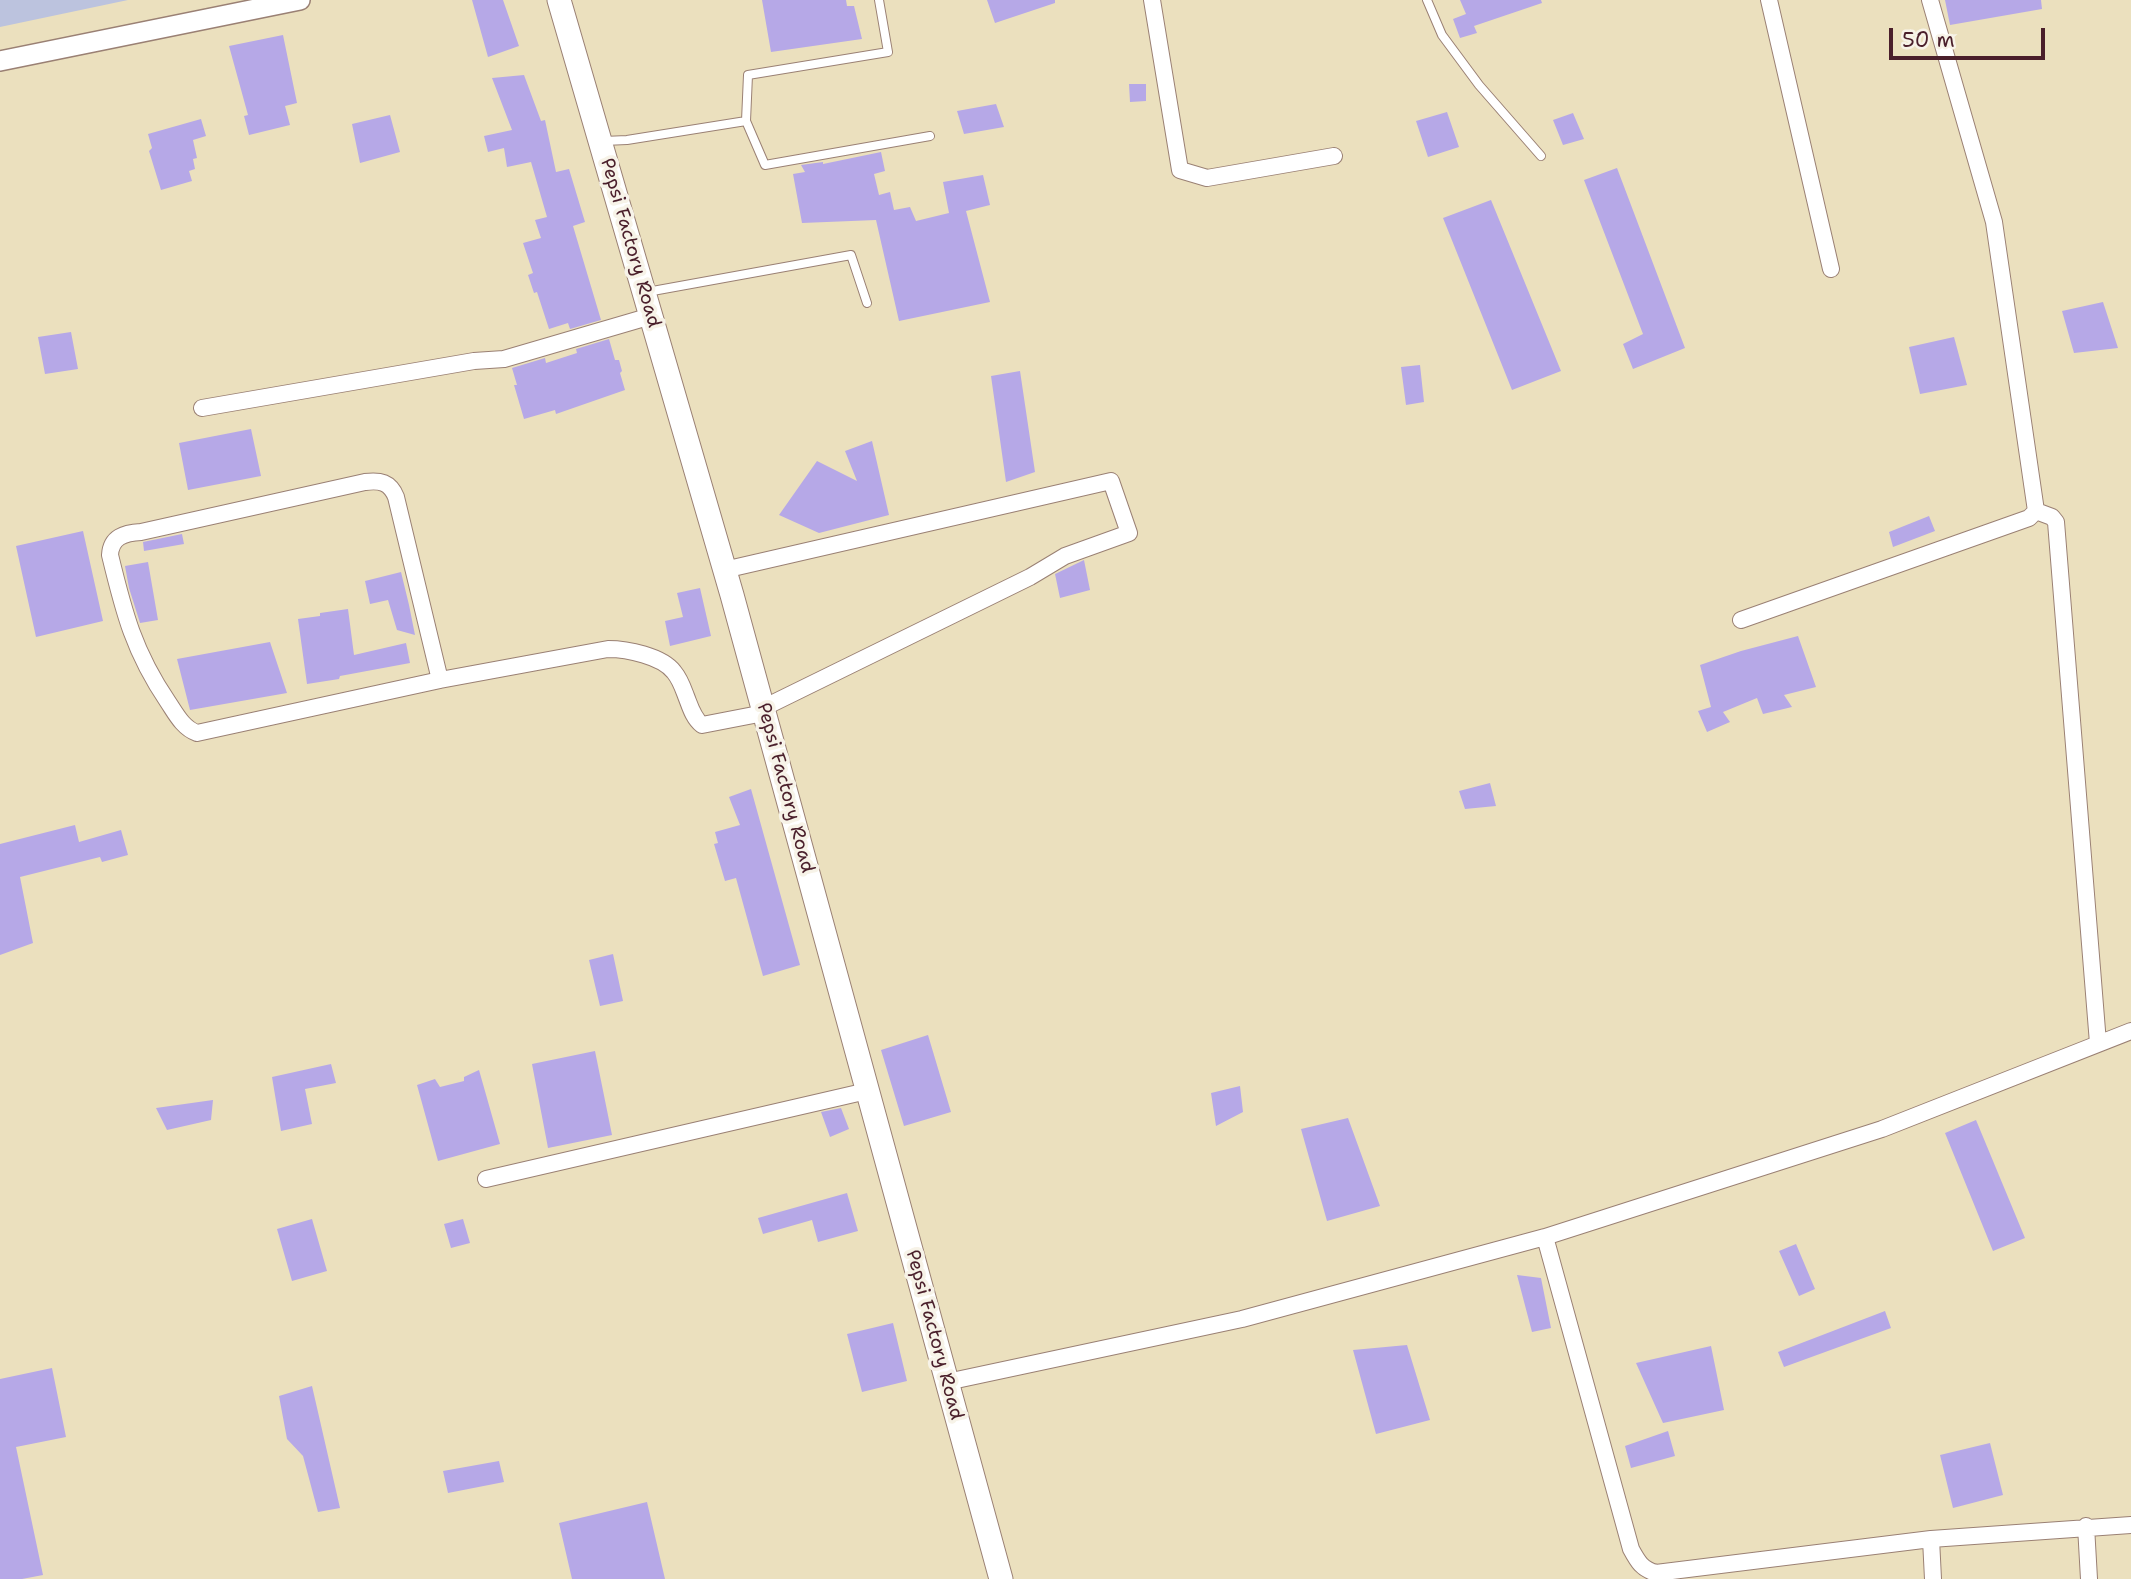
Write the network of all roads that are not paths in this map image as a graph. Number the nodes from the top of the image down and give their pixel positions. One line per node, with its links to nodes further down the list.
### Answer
1 (300, 0): 8 (street)
2 (559, 0): 11 (main road, Pepsi Factory Road)
3 (878, 0): 9 (lane)
4 (1152, 0): 12 (street)
5 (1427, 0): 13 (lane)
6 (1769, 0): 14 (street)
7 (1930, 0): 19 (street)
8 (0, 61)
9 (746, 121): 10 (lane); 11 (lane)
10 (930, 136)
11 (601, 141): 15 (main road, Pepsi Factory Road)
12 (1334, 156)
13 (1541, 156)
14 (1831, 269)
15 (645, 292): 16 (lane); 17 (main road, Pepsi Factory Road)
16 (867, 303)
17 (651, 316): 18 (street); 20 (main road, Pepsi Factory Road)
18 (202, 408)
19 (2036, 511): 21 (street); 25 (street)
20 (724, 570): 23 (main road, Pepsi Factory Road); 23 (street)
21 (1741, 620)
22 (440, 680): 22 (street); 23 (street)
23 (763, 710): 26 (main road, Pepsi Factory Road)
24 (2131, 1031): 25 (street)
25 (2098, 1043): 28 (street)
26 (867, 1091): 27 (street); 29 (main road, Pepsi Factory Road)
27 (486, 1179)
28 (1545, 1237): 29 (street); 32 (street)
29 (947, 1382): 33 (main road, Pepsi Factory Road)
30 (2131, 1525): 31 (street)
31 (2086, 1526): 32 (street); 35 (street)
32 (1931, 1539): 34 (street)
33 (1001, 1579)
34 (1933, 1579)
35 (2089, 1579)

